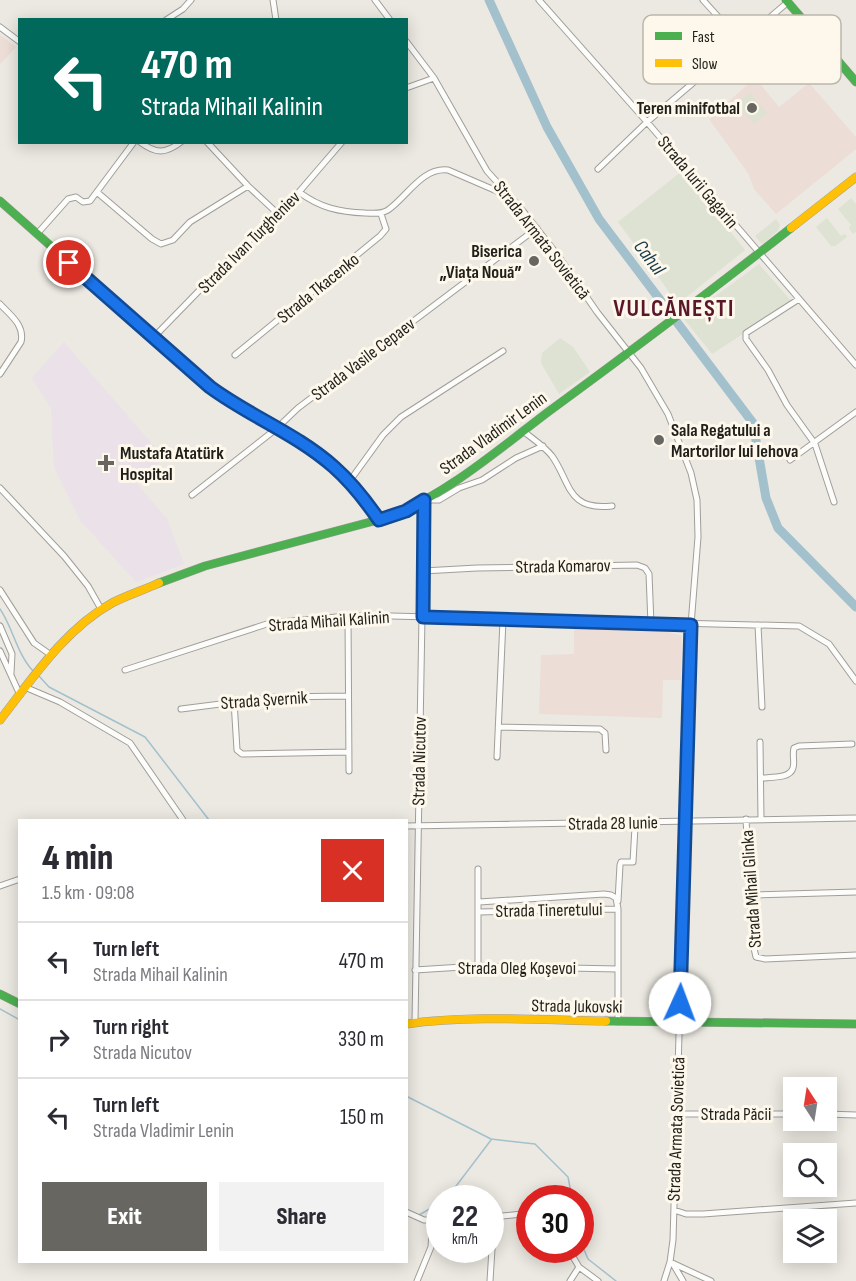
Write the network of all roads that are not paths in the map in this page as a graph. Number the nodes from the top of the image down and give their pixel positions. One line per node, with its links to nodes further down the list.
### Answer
1 (191, 0): 10 (street)
2 (273, 0): 11 (street)
3 (375, 0): 12 (street)
4 (538, 0): 21 (street, Strada Iurii Gagarin)
5 (703, 0): 7 (street)
6 (787, 1): 8 (street); 9 (main road)
7 (717, 15)
8 (771, 15)
9 (799, 15)
10 (169, 18)
11 (276, 18)
12 (388, 18)
13 (0, 27): 14 (street)
14 (18, 40)
15 (408, 44): 17 (street, Strada Armata Sovietică)
16 (841, 64): 18 (main road)
17 (434, 78): 20 (street); 32 (street, Strada Armata Sovietică)
18 (856, 82)
19 (692, 84): 21 (street)
20 (408, 87)
21 (647, 122): 27 (street); 38 (street, Strada Iurii Gagarin)
22 (133, 144): 31 (street)
23 (143, 144): 24 (street)
24 (178, 144)
25 (209, 144): 29 (street)
26 (340, 144): 30 (street, Strada Ivan Turgheniev)
27 (598, 169)
28 (856, 177): 38 (main road, Strada Vladimir Lenin)
29 (248, 186): 31 (street); 34 (street)
30 (299, 192): 34 (street, Strada Ivan Turgheniev); 35 (street)
31 (98, 193): 37 (street)
32 (509, 196): 35 (street); 36 (street, Strada Armata Sovietică)
33 (0, 201): 37 (main road)
34 (277, 213): 41 (street, Strada Ivan Turgheniev)
35 (381, 214): 44 (street, Strada Tkacenko)
36 (537, 228): 43 (street, Strada Armata Sovietică); 48 (street, Strada Vasile Cepaev)
37 (37, 234): 41 (main road)
38 (759, 254): 39 (street, Strada Iurii Gagarin); 43 (main road, Strada Vladimir Lenin)
39 (799, 299): 45 (street, Strada Iurii Gagarin); 50 (street)
40 (0, 304): 46 (street)
41 (153, 339): 48 (main road)
42 (503, 351): 53 (street)
43 (629, 353): 49 (main road, Strada Vladimir Lenin); 67 (street, Strada Armata Sovietică)
44 (236, 355)
45 (856, 365)
46 (0, 374)
47 (856, 412): 50 (street)
48 (276, 429): 53 (main road); 55 (street, Strada Vasile Cepaev)
49 (523, 431): 51 (street); 56 (main road, Strada Vladimir Lenin)
50 (815, 444): 52 (street); 57 (street)
51 (543, 446): 56 (street); 58 (street)
52 (790, 460)
53 (349, 482): 59 (main road)
54 (0, 488): 62 (street)
55 (192, 495)
56 (424, 500): 59 (main road, Strada Vladimir Lenin); 60 (street, Strada Nicutov)
57 (834, 502)
58 (612, 506)
59 (379, 520): 62 (main road, Strada Vladimir Lenin)
60 (423, 571): 64 (street, Strada Nicutov); 66 (street, Strada Komarov)
61 (0, 590): 72 (street)
62 (101, 609): 72 (main road, Strada Vladimir Lenin)
63 (348, 616): 64 (street, Strada Mihail Kalinin); 73 (street, Strada Mihail Kalinin); 78 (street)
64 (423, 617): 65 (street, Strada Mihail Kalinin); 97 (street, Strada Nicutov)
65 (503, 620): 66 (street, Strada Mihail Kalinin); 83 (street)
66 (651, 624): 67 (street, Strada Mihail Kalinin)
67 (691, 625): 68 (street, Strada Mihail Kalinin); 95 (street, Strada Armata Sovietică)
68 (758, 625): 75 (street, Strada Mihail Kalinin); 80 (street)
69 (0, 626): 70 (street)
70 (7, 641): 71 (street); 74 (street)
71 (0, 650): 74 (street)
72 (50, 657): 76 (main road, Strada Vladimir Lenin)
73 (125, 670)
74 (10, 673): 77 (street)
75 (856, 681)
76 (28, 686): 77 (main road, Strada Vladimir Lenin); 92 (street)
77 (21, 696): 82 (main road, Strada Vladimir Lenin)
78 (347, 696): 79 (street, Strada Șvernik); 87 (street)
79 (234, 701): 81 (street, Strada Șvernik); 87 (street)
80 (762, 706)
81 (181, 709)
82 (0, 720)
83 (499, 727): 86 (street); 88 (street)
84 (760, 742): 90 (street)
85 (852, 744): 90 (street)
86 (606, 750)
87 (348, 752): 89 (street)
88 (497, 758)
89 (349, 771)
90 (761, 778): 94 (street)
91 (856, 818): 94 (street, Strada 28 Iunie)
92 (182, 819)
93 (746, 819): 94 (street, Strada 28 Iunie); 95 (street, Strada 28 Iunie); 103 (street, Strada Mihail Glinka)
94 (761, 819)
95 (686, 821): 97 (street, Strada 28 Iunie); 115 (street, Strada Armata Sovietică)
96 (408, 826): 97 (street, Strada 28 Iunie)
97 (418, 826): 110 (street, Strada Nicutov)
98 (635, 827): 105 (street)
99 (478, 870): 104 (street)
100 (18, 880): 101 (street)
101 (0, 886)
102 (856, 892): 103 (street)
103 (751, 895): 107 (street, Strada Mihail Glinka)
104 (479, 902): 105 (street, Strada Tineretului); 106 (street)
105 (618, 906): 106 (street, Strada Tineretului); 109 (street)
106 (479, 912): 108 (street)
107 (856, 955)
108 (478, 966): 109 (street, Strada Oleg Koşevoi); 110 (street, Strada Oleg Koşevoi)
109 (618, 969): 113 (street)
110 (415, 970): 114 (street, Strada Nicutov)
111 (0, 994): 112 (main road)
112 (18, 1003)
113 (618, 1022): 114 (main road, Strada Jukovski); 115 (main road, Strada Jukovski)
114 (411, 1023)
115 (680, 1023): 116 (main road, Strada Jukovski); 117 (street, Strada Armata Sovietică)
116 (856, 1024)
117 (678, 1114): 118 (street, Strada Păcii); 122 (street, Strada Armata Sovietică)
118 (783, 1114)
119 (837, 1114): 120 (street)
120 (856, 1114)
121 (856, 1203): 122 (street)
122 (674, 1210): 128 (street, Strada Armata Sovietică)
123 (408, 1213): 124 (street)
124 (426, 1220)
125 (426, 1257): 130 (street)
126 (491, 1263): 131 (street)
127 (577, 1263): 129 (street)
128 (672, 1263): 134 (street, Strada Armata Sovietică); 135 (street); 136 (street)
129 (579, 1267): 132 (street); 133 (street)
130 (417, 1281)
131 (490, 1281)
132 (570, 1281)
133 (598, 1281)
134 (664, 1281)
135 (683, 1281)
136 (711, 1281)

